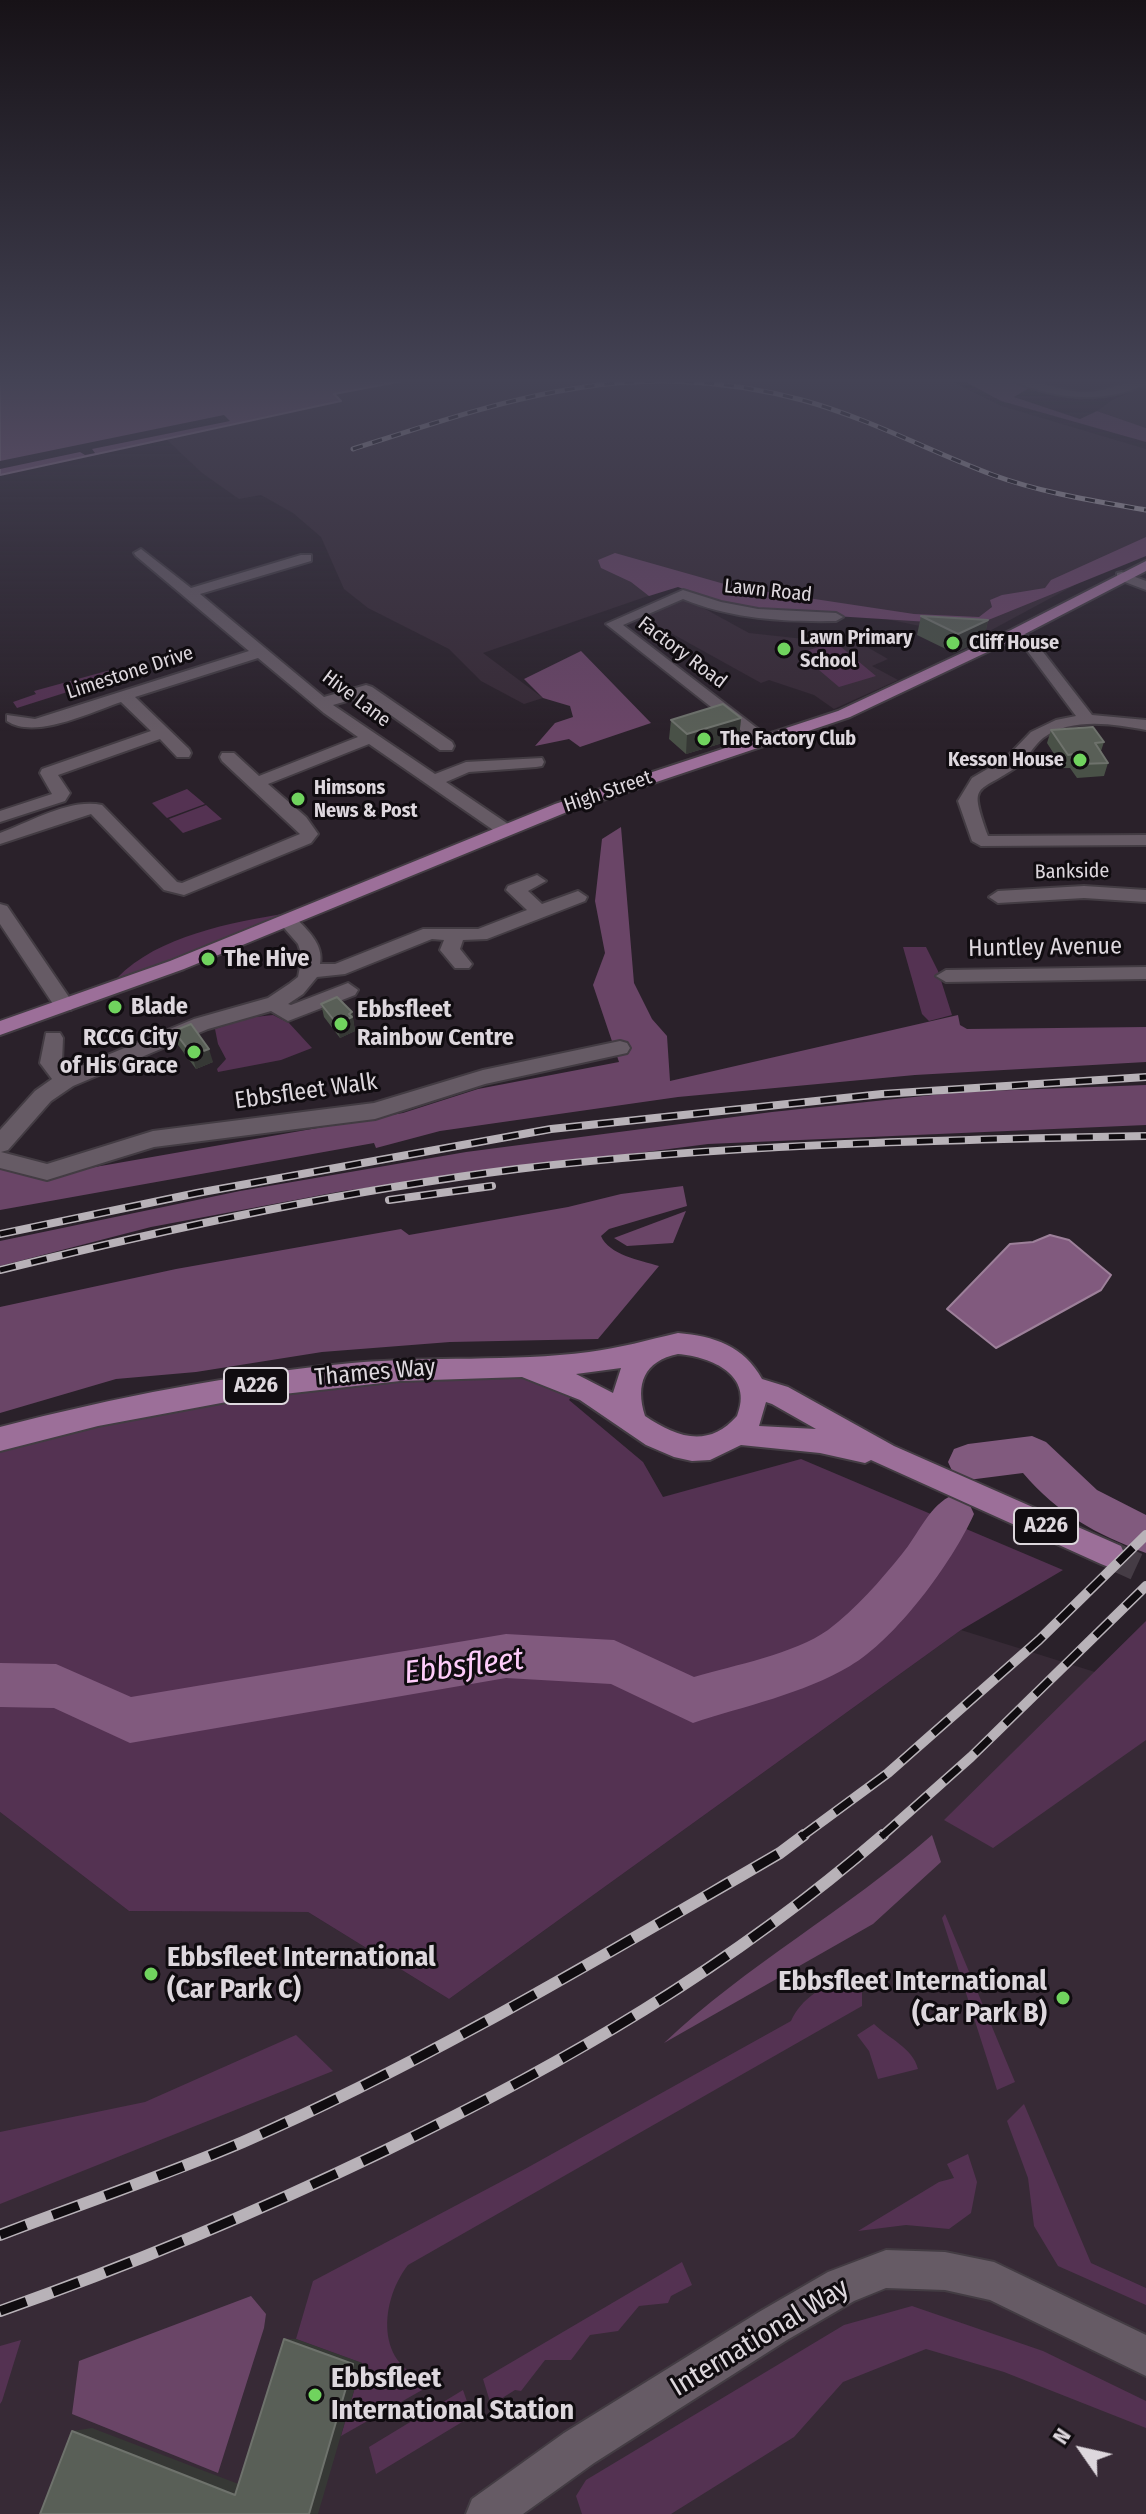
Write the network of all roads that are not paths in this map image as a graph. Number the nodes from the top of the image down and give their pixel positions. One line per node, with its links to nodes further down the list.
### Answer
1 (141, 553): 6 (street, Hive Lane)
2 (306, 558): 6 (street)
3 (1146, 565): 4 (main road, High Street)
4 (1122, 576): 5 (street); 9 (main road, High Street)
5 (1146, 586)
6 (189, 593): 10 (street, Hive Lane)
7 (836, 617): 8 (street, Lawn Road)
8 (614, 627): 19 (street, Factory Road)
9 (1016, 633): 15 (street); 19 (main road, High Street)
10 (260, 652): 11 (street, Limestone Drive); 13 (street, Hive Lane)
11 (124, 696): 14 (street, Limestone Drive); 17 (street)
12 (0, 703): 14 (street)
13 (322, 703): 18 (street, Hive Lane); 20 (street)
14 (6, 720)
15 (1088, 720): 16 (street); 29 (street)
16 (1146, 725)
17 (162, 733): 21 (street); 26 (street)
18 (370, 738): 24 (street, Hive Lane); 25 (street)
19 (764, 741): 27 (main road, High Street)
20 (446, 746)
21 (183, 753)
22 (228, 757): 25 (street)
23 (536, 762): 24 (street)
24 (433, 781): 27 (street, Hive Lane)
25 (258, 782): 28 (street)
26 (0, 817)
27 (505, 830): 36 (main road, High Street)
28 (0, 839)
29 (1146, 840)
30 (537, 881): 34 (street)
31 (1146, 896): 33 (street, Bankside)
32 (578, 897): 34 (street)
33 (998, 897)
34 (539, 911): 37 (street)
35 (2, 918): 44 (street)
36 (288, 921): 39 (street); 44 (main road, High Street)
37 (455, 934): 38 (street); 39 (street)
38 (462, 964)
39 (311, 971): 43 (street)
40 (1146, 973): 41 (street, Huntley Avenue)
41 (946, 976)
42 (348, 990): 43 (street)
43 (275, 1003): 48 (street)
44 (64, 1005): 45 (main road, High Street)
45 (0, 1028)
46 (53, 1038): 48 (street)
47 (620, 1048): 50 (street, Ebbsfleet Walk)
48 (65, 1081): 49 (street)
49 (0, 1144)
50 (0, 1160)
51 (647, 1352): 52 (main road, Thames Way / A226); 53 (main road); 54 (main road)
52 (517, 1365): 54 (main road, Thames Way / A226); 56 (main road, Thames Way / A226)
53 (753, 1388): 55 (main road); 57 (main road, A226)
54 (633, 1420): 55 (main road)
55 (738, 1433): 57 (main road, A226)
56 (0, 1439)
57 (884, 1454): 58 (main road, A226)
58 (1111, 1555)
59 (1146, 2356): 60 (street, International Way)
60 (487, 2514)

